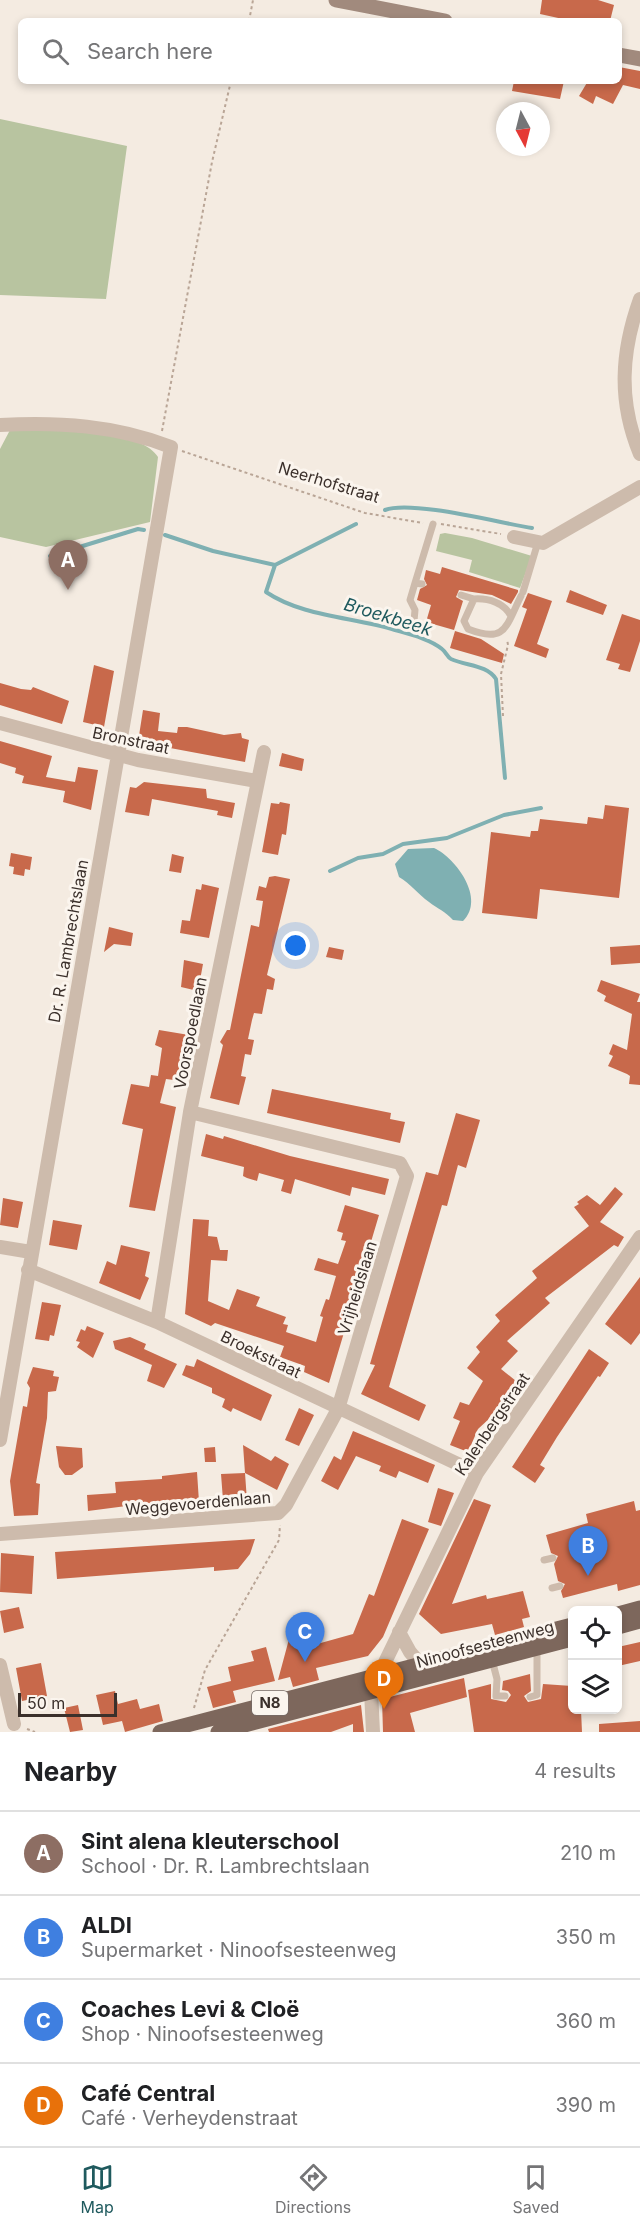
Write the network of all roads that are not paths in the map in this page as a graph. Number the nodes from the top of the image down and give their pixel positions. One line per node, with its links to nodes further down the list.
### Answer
1 (336, 0): 2 (main road)
2 (429, 18)
3 (622, 56): 4 (main road)
4 (640, 59)
5 (640, 299): 7 (street)
6 (0, 425): 18 (street, Dr. R. Lambrechtslaan)
7 (640, 454)
8 (640, 488): 11 (street)
9 (433, 524): 15 (lane)
10 (514, 537): 11 (street)
11 (538, 542): 14 (lane)
12 (461, 595): 13 (lane)
13 (474, 598): 14 (lane); 14 (lane)
14 (511, 616)
15 (414, 621)
16 (0, 723): 18 (street, Bronstraat)
17 (264, 752): 19 (street, Voorspoedlaan)
18 (117, 755): 19 (street, Bronstraat); 23 (street, Dr. R. Lambrechtslaan)
19 (257, 781): 20 (street, Voorspoedlaan)
20 (190, 1112): 25 (street, Voorspoedlaan); 26 (street, Vrijheidslaan)
21 (640, 1237): 28 (street, Kalenbergstraat)
22 (0, 1247): 23 (street)
23 (31, 1252): 24 (street, Dr. R. Lambrechtslaan)
24 (28, 1270): 25 (street, Broekstraat); 27 (street, Dr. R. Lambrechtslaan)
25 (157, 1322): 26 (street, Broekstraat)
26 (338, 1409): 28 (street, Broekstraat); 29 (street, Weggevoerdenlaan)
27 (0, 1440)
28 (477, 1473): 37 (street, Kalenbergstraat)
29 (0, 1534)
30 (553, 1558): 31 (lane)
31 (544, 1560)
32 (640, 1608): 33 (main road)
33 (622, 1613)
34 (640, 1621): 35 (main road)
35 (622, 1626)
36 (568, 1627): 42 (main road, Ninoofsesteenweg / N8)
37 (399, 1632): 42 (street); 43 (street, Kalenbergstraat)
38 (568, 1640): 39 (main road, Ninoofsesteenweg / N8)
39 (537, 1648): 40 (main road, Ninoofsesteenweg / N8); 46 (lane)
40 (492, 1660): 44 (main road, Ninoofsesteenweg / N8); 45 (lane)
41 (0, 1665): 47 (street)
42 (421, 1665): 43 (main road, Ninoofsesteenweg / N8)
43 (379, 1675): 44 (street); 48 (main road, Ninoofsesteenweg / N8)
44 (371, 1691): 49 (main road, Ninoofsesteenweg / N8); 50 (street)
45 (505, 1696)
46 (530, 1697)
47 (14, 1724)
48 (160, 1732)
49 (218, 1732)
50 (373, 1732)

